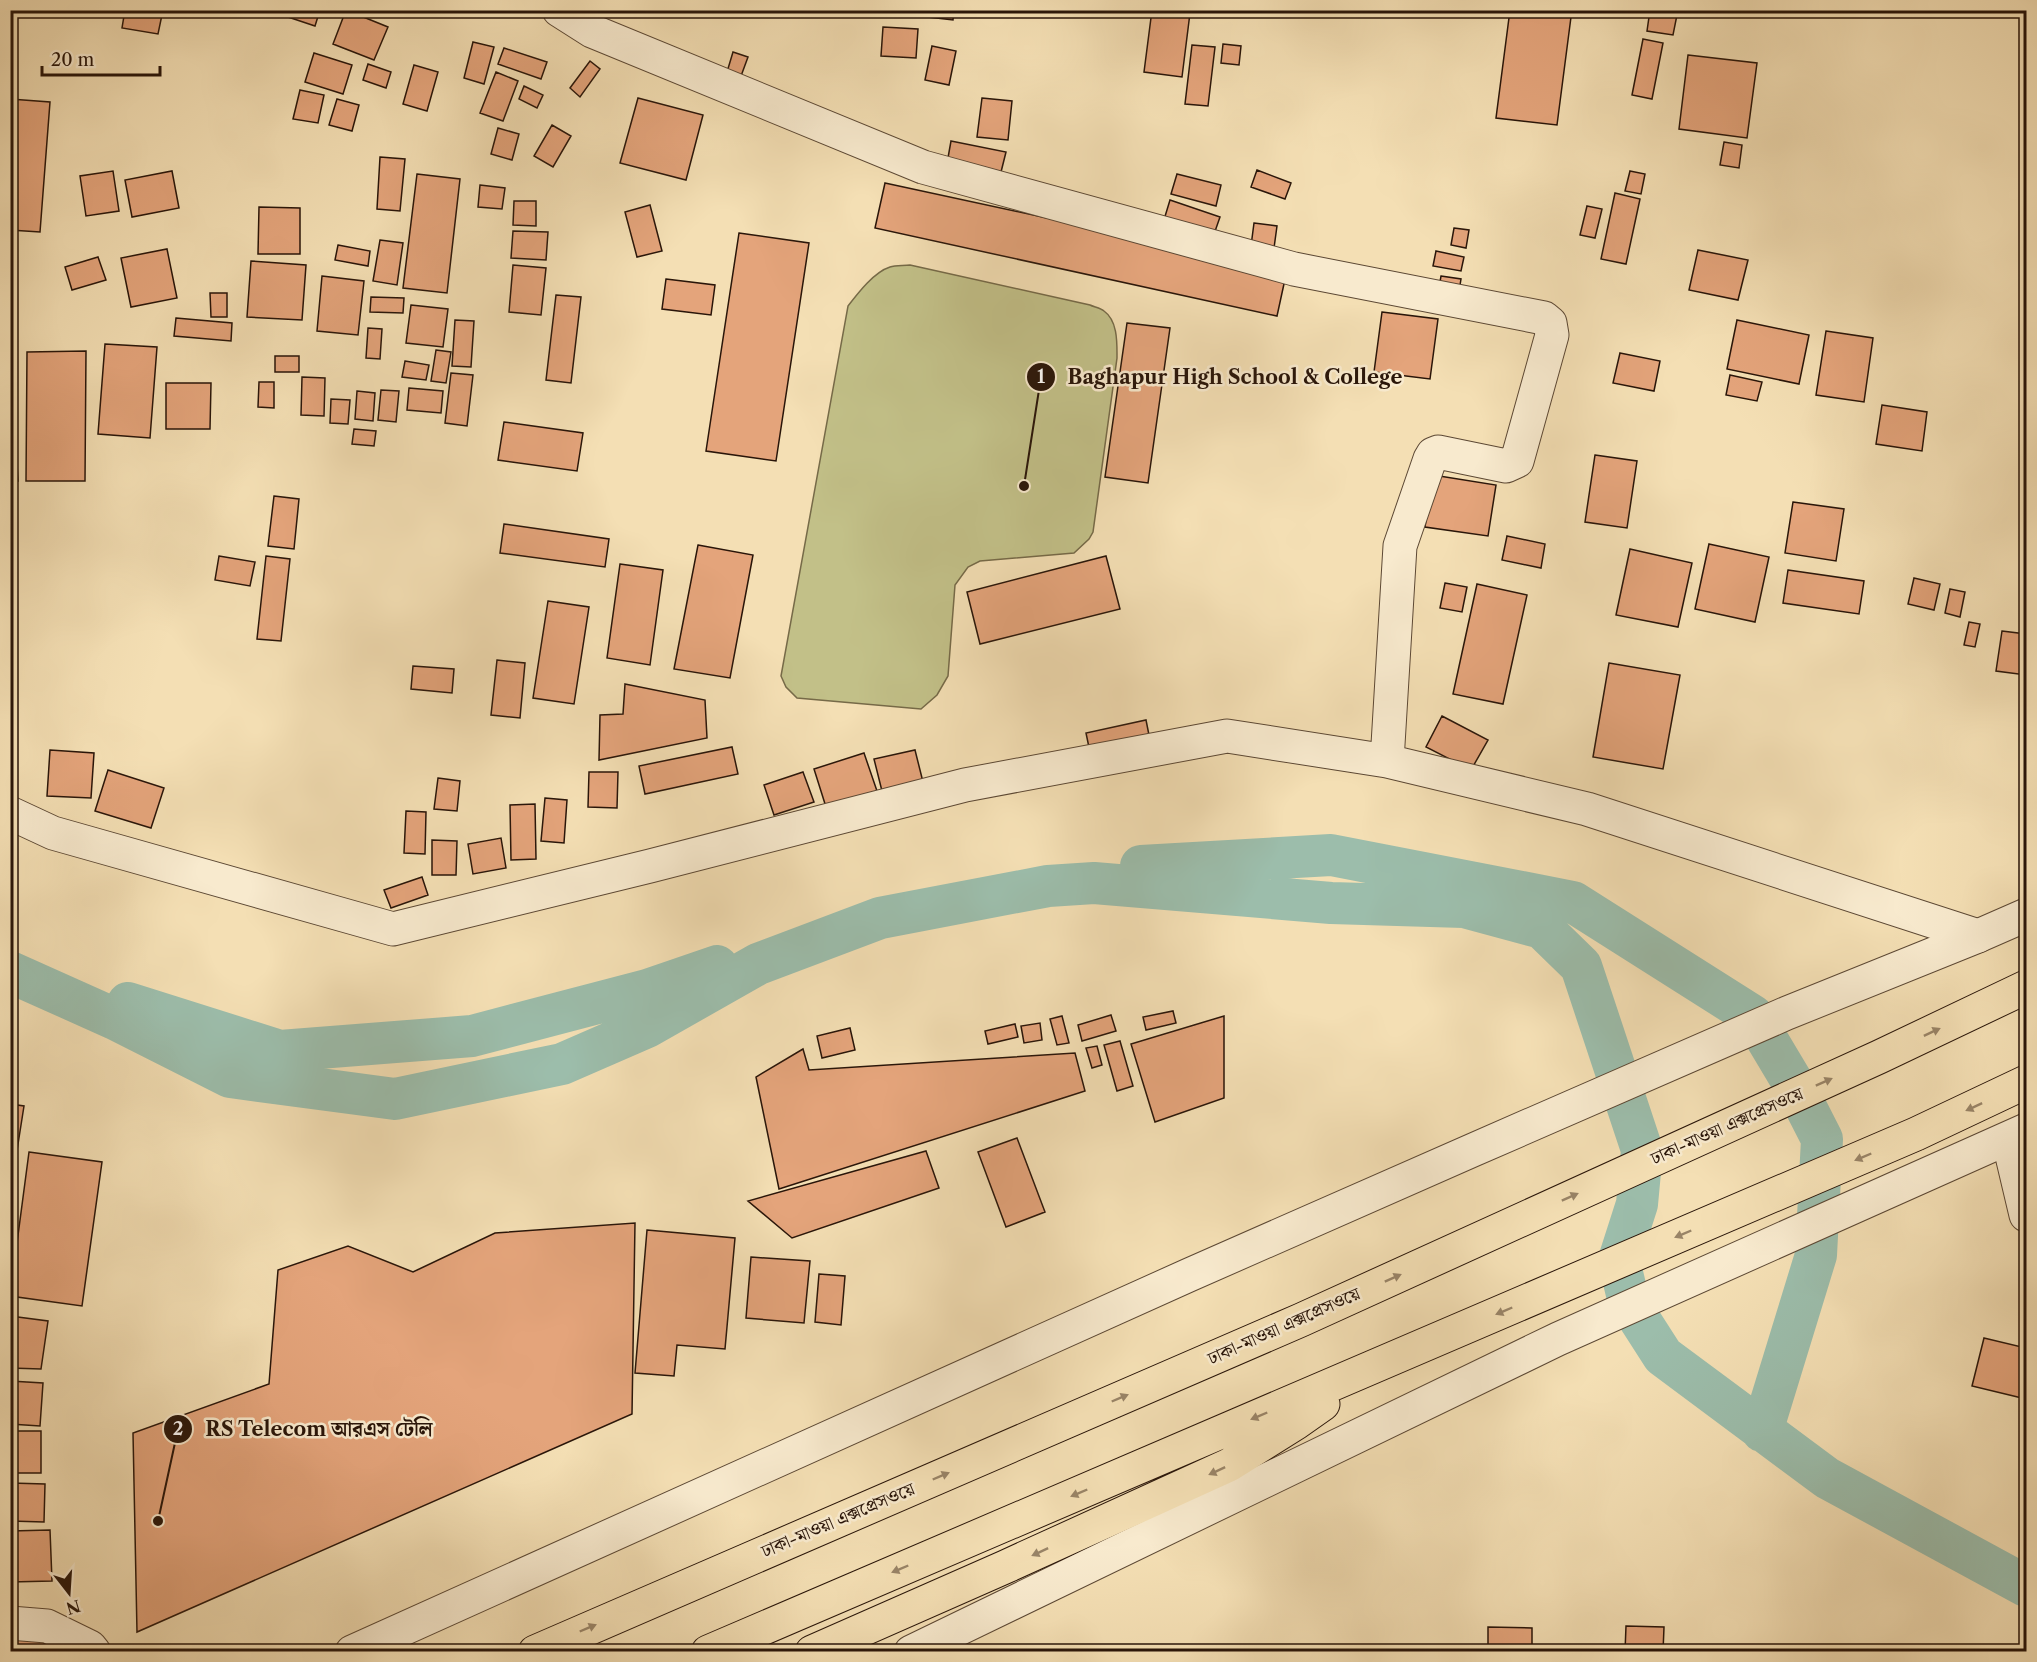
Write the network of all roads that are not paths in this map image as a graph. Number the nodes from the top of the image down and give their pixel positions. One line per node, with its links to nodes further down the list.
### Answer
1 (559, 10): 2 (street)
2 (1387, 761): 3 (street); 5 (street)
3 (10, 813)
4 (2026, 915): 5 (street)
5 (1978, 936): 13 (street)
6 (2026, 987): 14 (highway, ঢাকা-মাওয়া এক্সপ্রেসওয়ে, one-way to 6)
7 (2026, 1082): 10 (highway, one-way to 10)
8 (2017, 1135): 9 (street); 17 (street)
9 (2026, 1215)
10 (1370, 1369): 15 (highway, one-way to 15); 16 (highway, one-way to 16)
11 (10, 1623): 12 (street)
12 (94, 1652)
13 (352, 1652)
14 (535, 1652)
15 (708, 1652)
16 (812, 1652)
17 (911, 1652)

